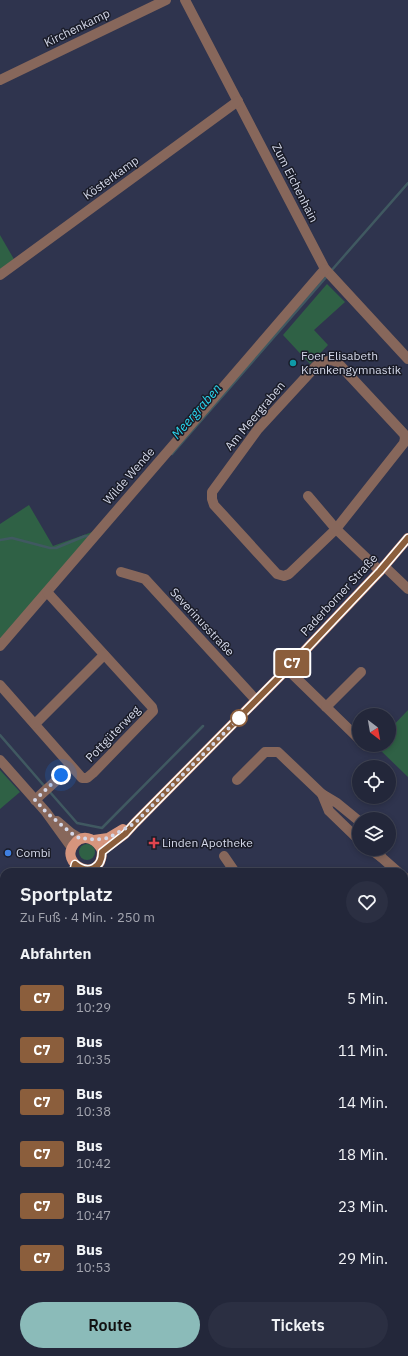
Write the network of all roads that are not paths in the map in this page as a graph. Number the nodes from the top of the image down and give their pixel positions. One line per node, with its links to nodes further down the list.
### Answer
1 (166, 0): 3 (street, Kirchenkamp)
2 (185, 0): 4 (street, Zum Eichenhain)
3 (0, 80)
4 (238, 102): 5 (street, Zum Eichenhain); 6 (street, Kösterkamp)
5 (325, 269): 7 (street, Zum Eichenhain); 14 (street, Wilde Wende)
6 (0, 275)
7 (408, 360)
8 (308, 496): 9 (street)
9 (336, 529): 9 (street, Am Meergraben); 11 (street)
10 (408, 538): 11 (main road, Paderborner Straße)
11 (382, 569): 13 (street); 17 (main road, Paderborner Straße)
12 (121, 572): 20 (street, Severinusstraße)
13 (408, 590)
14 (47, 592): 15 (street, Wilde Wende); 16 (street, Pottgüterweg)
15 (0, 646)
16 (104, 655): 22 (street); 25 (street, Pottgüterweg)
17 (287, 669): 20 (main road, Paderborner Straße); 21 (street)
18 (361, 672): 21 (street)
19 (0, 685): 22 (street, Pottgüterweg)
20 (256, 700): 31 (main road, Paderborner Straße)
21 (326, 707): 23 (street)
22 (35, 724): 25 (street, Pottgüterweg)
23 (352, 732)
24 (0, 760): 28 (street)
25 (71, 767): 28 (street, Pottgüterweg)
26 (237, 780): 27 (street)
27 (322, 794): 30 (street); 32 (street)
28 (35, 800): 29 (street)
29 (46, 812): 33 (street); 35 (street)
30 (352, 815)
31 (135, 823): 34 (main road, Paderborner Straße); 36 (main road, Paderborner Straße)
32 (352, 833)
33 (81, 839): 34 (main road, Paderborner Straße); 35 (main road)
34 (94, 840): 36 (main road)
35 (72, 848): 39 (main road)
36 (102, 852): 40 (main road)
37 (224, 856): 41 (street)
38 (383, 856): 42 (street)
39 (74, 868)
40 (100, 868)
41 (232, 868)
42 (394, 868)

